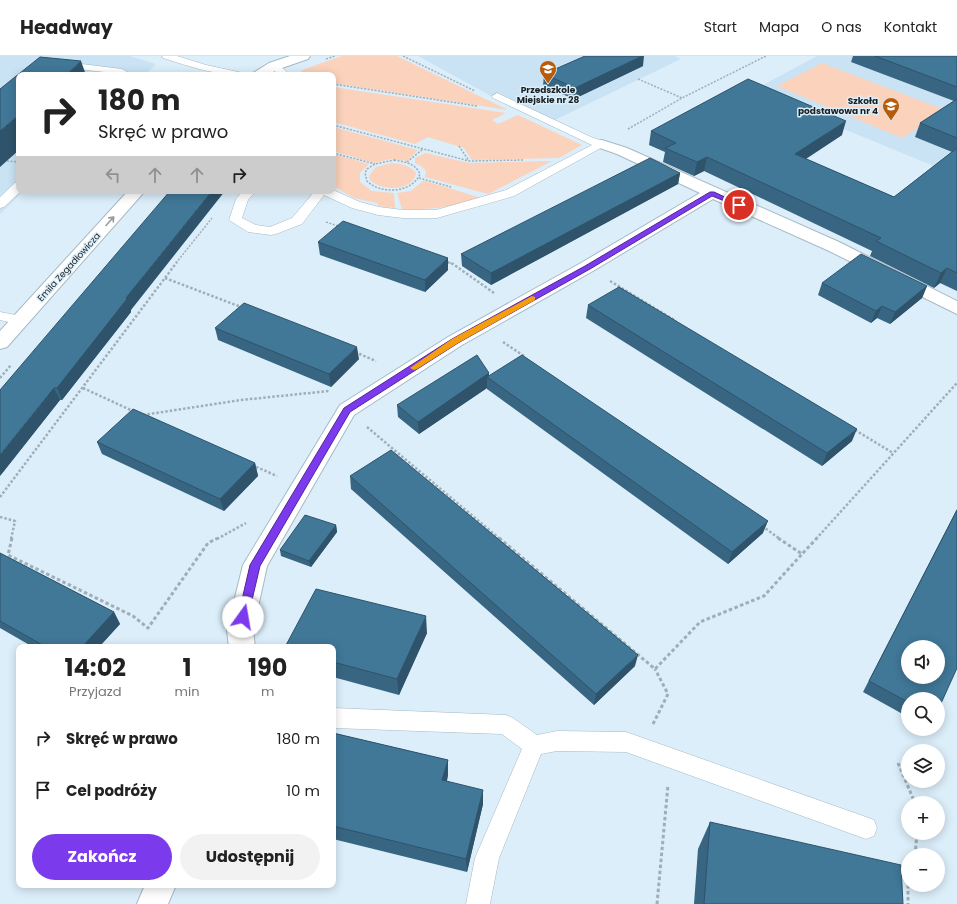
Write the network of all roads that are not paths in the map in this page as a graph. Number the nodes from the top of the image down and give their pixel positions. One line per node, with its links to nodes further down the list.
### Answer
1 (167, 56): 6 (lane)
2 (303, 56): 3 (street)
3 (274, 66): 7 (street); 8 (lane)
4 (47, 72): 5 (lane)
5 (122, 72)
6 (224, 72)
7 (263, 72)
8 (281, 72)
9 (497, 96): 10 (lane)
10 (602, 144): 12 (street); 16 (lane)
11 (16, 189): 17 (lane)
12 (712, 193): 18 (street); 22 (street)
13 (134, 194): 20 (street, Emila Zegadłowicza, one-way to 13)
14 (247, 194): 15 (lane)
15 (319, 194)
16 (332, 194)
17 (0, 204)
18 (957, 308)
19 (0, 316): 20 (lane)
20 (21, 320): 21 (street, Emila Zegadłowicza)
21 (0, 343)
22 (242, 644)
23 (336, 718): 24 (lane)
24 (534, 745): 25 (lane); 28 (lane)
25 (866, 828)
26 (160, 888): 27 (street)
27 (152, 904)
28 (478, 904)

